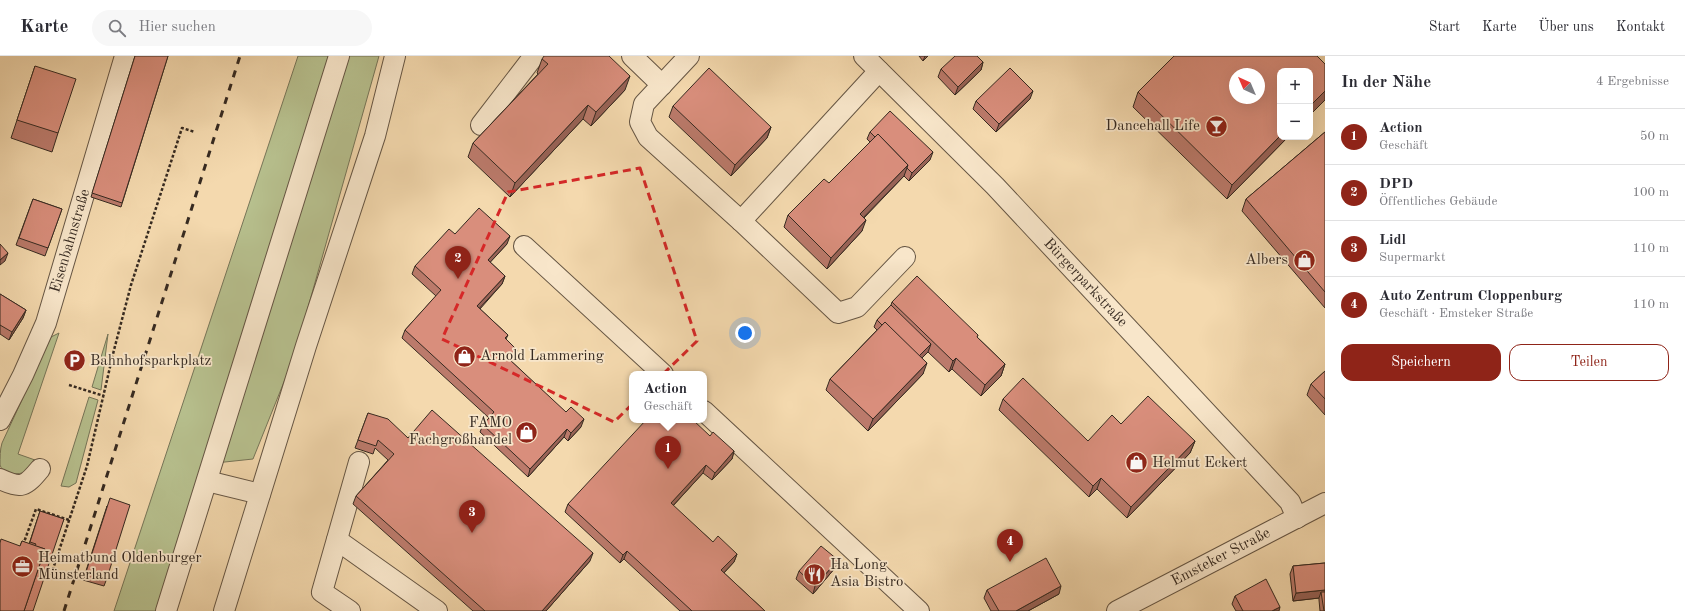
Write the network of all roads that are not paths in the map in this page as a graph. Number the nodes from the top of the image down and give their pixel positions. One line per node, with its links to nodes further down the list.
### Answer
1 (125, 56): 16 (street, Eisenbahnstraße)
2 (339, 56): 20 (street)
3 (395, 56): 21 (street)
4 (534, 56): 10 (street)
5 (632, 56): 9 (street)
6 (689, 56): 9 (street)
7 (864, 56): 8 (street, Bürgerparkstraße)
8 (879, 71): 11 (street); 23 (street, Bürgerparkstraße)
9 (662, 85): 11 (street)
10 (480, 125)
11 (741, 221): 13 (street)
12 (524, 246): 14 (street)
13 (905, 258)
14 (660, 371)
15 (707, 414): 29 (street)
16 (0, 420)
17 (360, 462): 24 (street)
18 (40, 469): 19 (street)
19 (0, 479)
20 (207, 481): 21 (street); 25 (street)
21 (260, 494): 26 (street)
22 (1325, 503): 23 (street, Emsteker Straße)
23 (1297, 518): 30 (street, Emsteker Straße)
24 (337, 540): 27 (street); 28 (street)
25 (166, 611)
26 (224, 611)
27 (350, 611)
28 (437, 611)
29 (919, 611)
30 (1117, 611)

